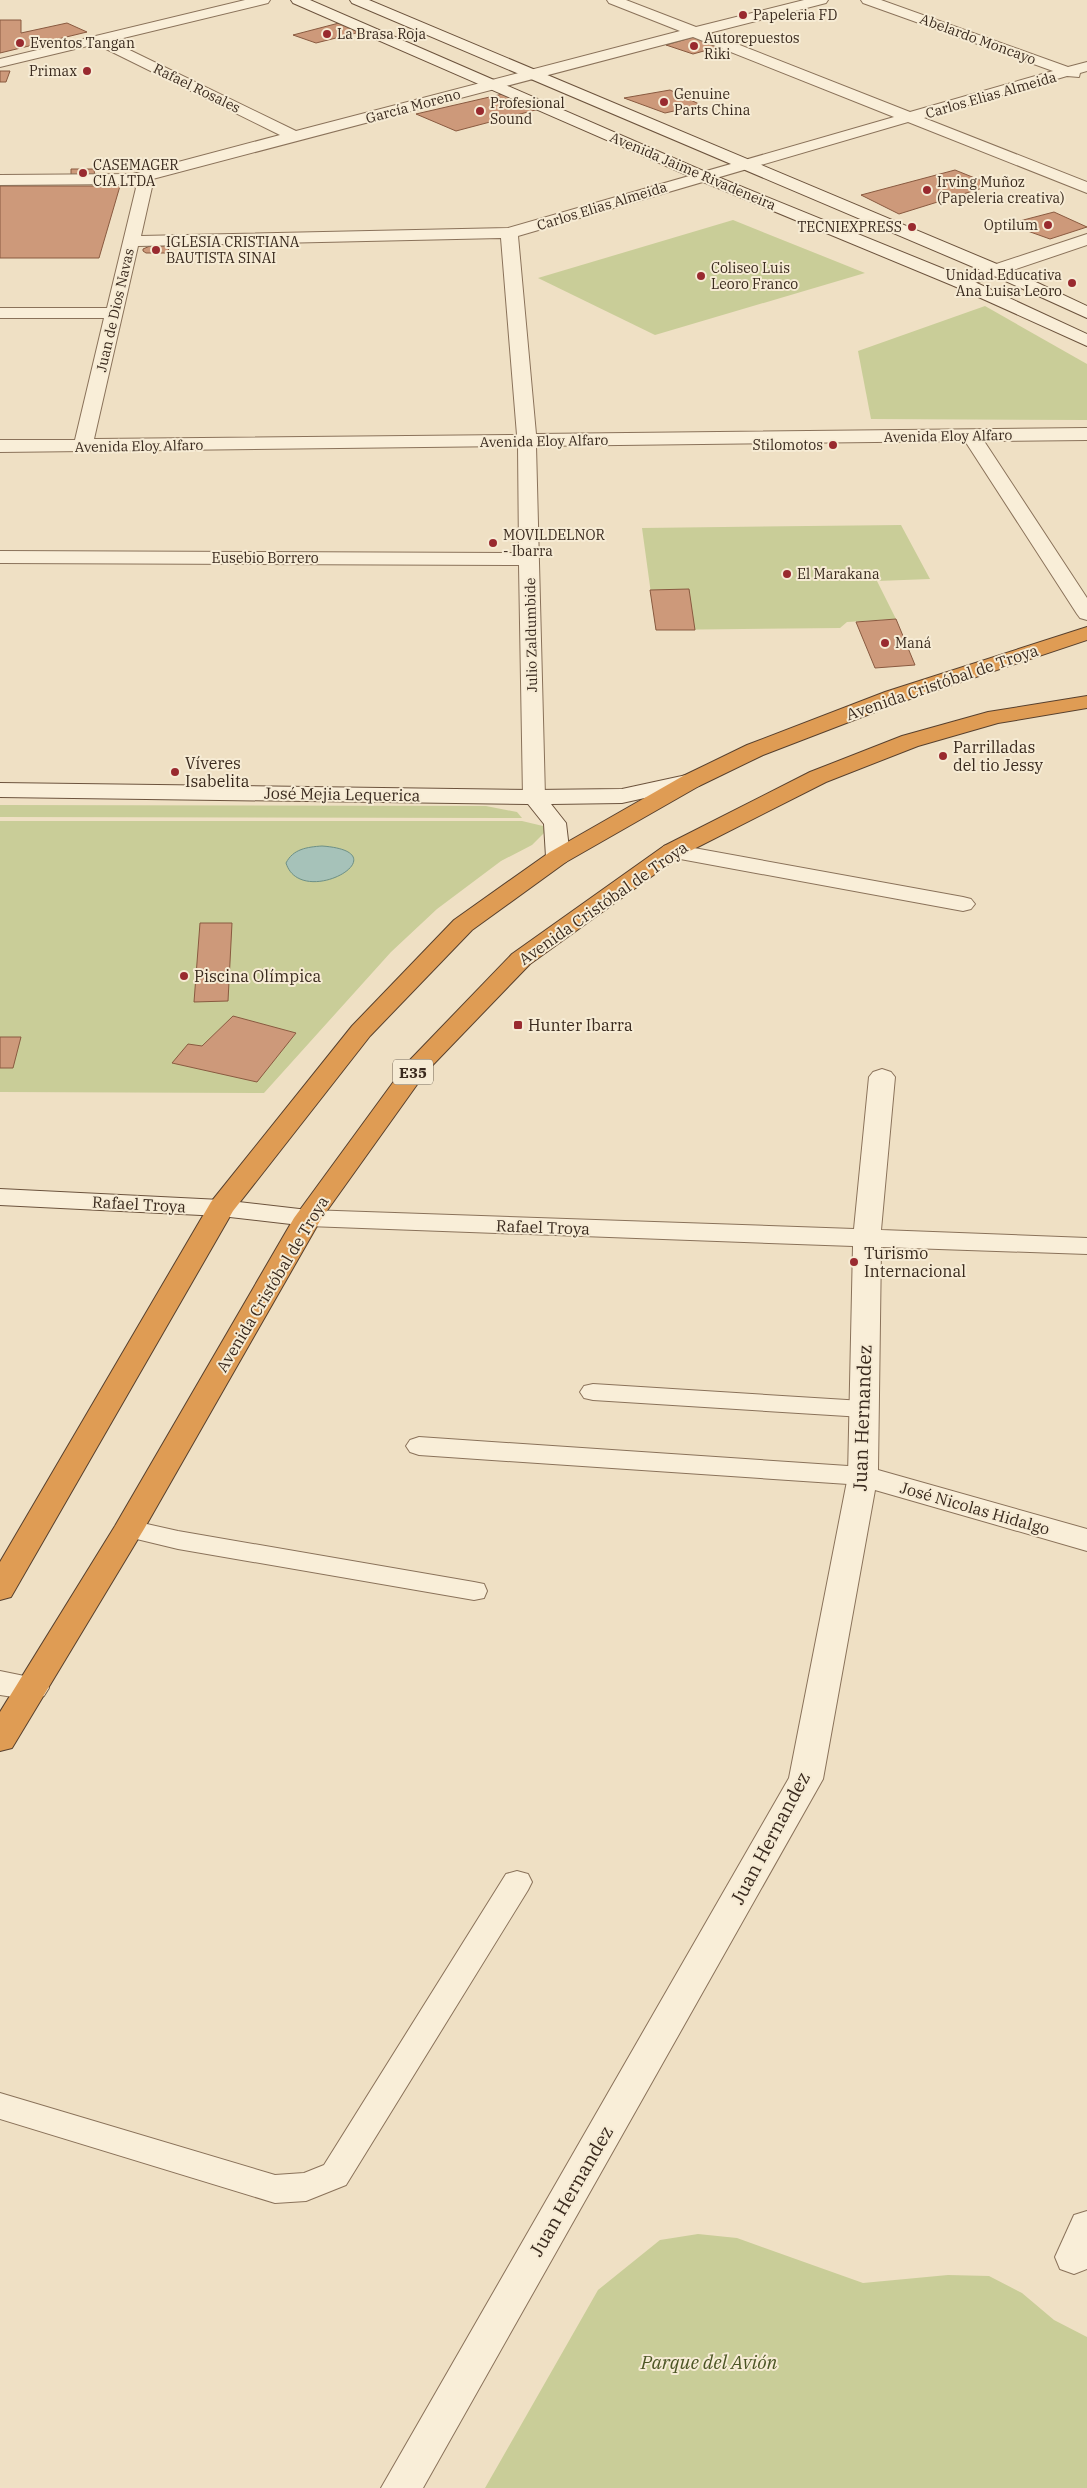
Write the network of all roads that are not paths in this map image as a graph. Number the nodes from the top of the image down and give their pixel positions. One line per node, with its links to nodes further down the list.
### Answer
1 (263, 0): 8 (street)
2 (298, 0): 14 (street, Avenida Jaime Rivadeneira)
3 (357, 0): 12 (street, Avenida Jaime Rivadeneira)
4 (614, 0): 7 (street)
5 (821, 0): 7 (street, García Moreno)
6 (868, 0): 11 (street, Abelardo Moncayo)
7 (694, 32): 12 (street, García Moreno); 15 (street)
8 (98, 40): 9 (street); 16 (street, Rafael Rosales)
9 (0, 63)
10 (1087, 66): 11 (street, Carlos Elias Almeida)
11 (1070, 73): 13 (street, Abelardo Moncayo); 15 (street, Carlos Elias Almeida)
12 (529, 74): 14 (street, García Moreno); 17 (street, Avenida Jaime Rivadeneira)
13 (1087, 78)
14 (495, 84): 16 (street, García Moreno); 18 (street, Avenida Jaime Rivadeneira)
15 (912, 118): 17 (street, Carlos Elias Almeida); 21 (street)
16 (296, 136): 19 (street, García Moreno)
17 (744, 165): 18 (street, Carlos Elias Almeida); 25 (street, Avenida Jaime Rivadeneira)
18 (702, 176): 22 (street, Carlos Elias Almeida); 26 (street, Avenida Jaime Rivadeneira)
19 (133, 178): 20 (street, García Moreno); 24 (street, Juan de Dios Navas)
20 (0, 180)
21 (1087, 188)
22 (509, 234): 24 (street, Carlos Elias Almeida); 34 (street, Julio Zaldumbide)
23 (1087, 239): 25 (street)
24 (131, 241): 28 (street, Juan de Dios Navas)
25 (998, 271): 26 (street); 29 (street, Avenida Jaime Rivadeneira)
26 (960, 282): 30 (street, Avenida Jaime Rivadeneira)
27 (0, 313): 28 (street)
28 (114, 313): 36 (street, Juan de Dios Navas)
29 (1087, 314)
30 (1087, 341)
31 (1087, 423): 34 (street, Avenida Eloy Alfaro)
32 (0, 431): 36 (street, Avenida Eloy Alfaro)
33 (1087, 434): 35 (street, Avenida Eloy Alfaro)
34 (526, 435): 35 (street, Avenida Eloy Alfaro); 36 (street, Avenida Eloy Alfaro); 39 (street, Julio Zaldumbide)
35 (971, 436): 40 (street)
36 (85, 439): 37 (street, Avenida Eloy Alfaro)
37 (0, 446)
38 (0, 558): 39 (street, Eusebio Borrero)
39 (530, 559): 45 (street, Julio Zaldumbide)
40 (1087, 614)
41 (1087, 634): 43 (highway, Avenida Cristóbal de Troya)
42 (1087, 702): 46 (highway, Avenida Cristóbal de Troya / E35)
43 (691, 781): 45 (street, José Mejia Lequerica); 47 (highway, Avenida Cristóbal de Troya)
44 (0, 790): 45 (street, José Mejia Lequerica)
45 (534, 797): 47 (street)
46 (672, 851): 48 (street); 52 (highway, Avenida Cristóbal de Troya / E35)
47 (558, 857): 51 (highway, Avenida Cristóbal de Troya)
48 (963, 904)
49 (882, 1076): 53 (street, Juan Hernandez)
50 (0, 1198): 51 (street, Rafael Troya)
51 (221, 1208): 52 (street, Rafael Troya); 61 (highway, Avenida Cristóbal de Troya)
52 (308, 1218): 53 (street, Rafael Troya); 59 (highway, Avenida Cristóbal de Troya / E35)
53 (867, 1239): 54 (street, Rafael Troya); 56 (street, Juan Hernandez)
54 (1087, 1246)
55 (593, 1392): 56 (lane)
56 (863, 1410): 58 (street, Juan Hernandez)
57 (419, 1446): 58 (lane)
58 (863, 1476): 60 (street, José Nicolas Hidalgo); 68 (street, Juan Hernandez)
59 (128, 1529): 62 (lane); 64 (highway, Avenida Cristóbal de Troya / E35)
60 (1087, 1540)
61 (0, 1588)
62 (474, 1591)
63 (0, 1683): 64 (street)
64 (33, 1688): 65 (highway, Avenida Cristóbal de Troya / E35)
65 (0, 1739)
66 (517, 1882): 67 (lane)
67 (0, 2106)
68 (402, 2488)

